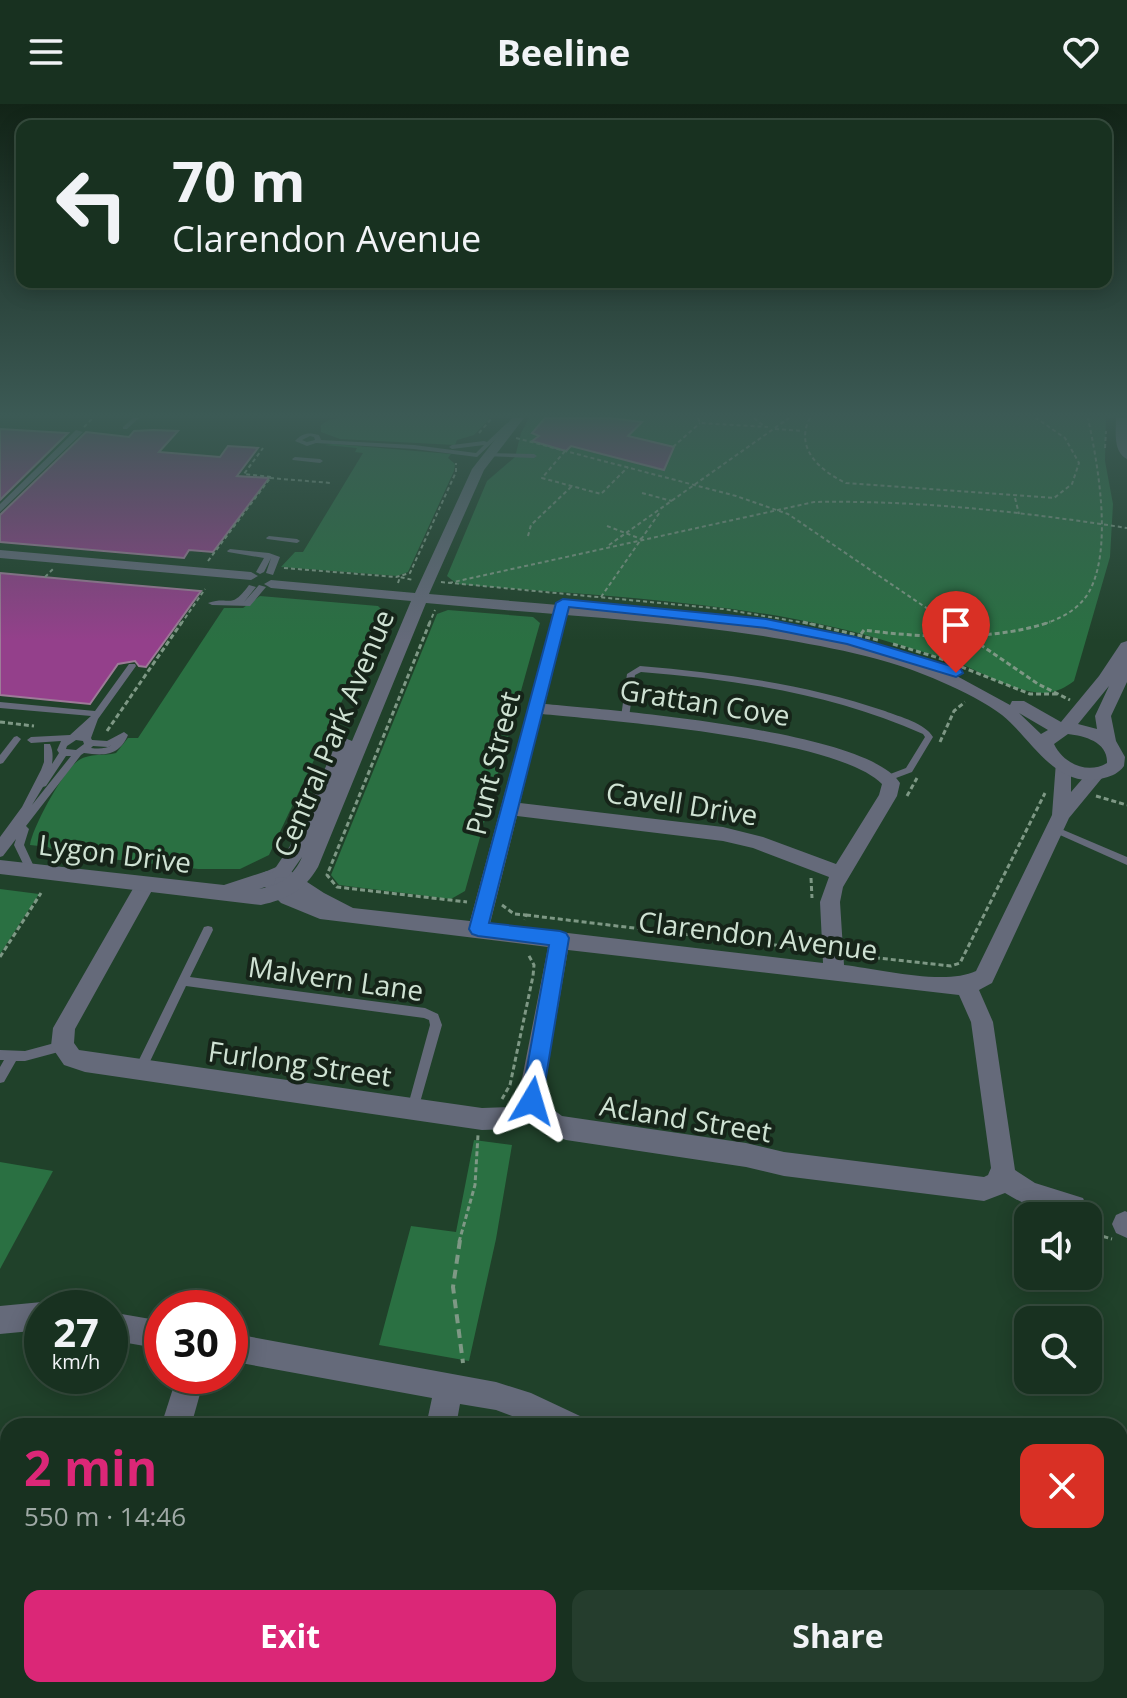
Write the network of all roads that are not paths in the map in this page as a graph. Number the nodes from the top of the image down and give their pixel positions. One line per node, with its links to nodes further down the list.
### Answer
1 (17, 492): 3 (street)
2 (466, 492): 10 (street, Central Park Avenue)
3 (0, 509)
4 (269, 538): 5 (lane)
5 (297, 541)
6 (230, 551): 7 (lane)
7 (269, 555): 9 (lane); 9 (lane)
8 (0, 557): 9 (street)
9 (263, 578): 10 (street); 11 (lane)
10 (418, 594): 12 (street); 44 (street, Central Park Avenue)
11 (212, 603)
12 (562, 607): 16 (street); 18 (street, Punt Street); 29 (street)
13 (1127, 646): 19 (street)
14 (1127, 664): 27 (street)
15 (132, 666): 20 (lane)
16 (1005, 696): 19 (street); 22 (street)
17 (0, 705): 20 (lane)
18 (535, 708): 21 (street, Grattan Cove); 35 (street, Punt Street)
19 (1081, 709): 22 (street)
20 (96, 716): 23 (lane); 26 (lane)
21 (625, 717): 33 (street, Grattan Cove); 33 (lane)
22 (1063, 729): 27 (street); 29 (street)
23 (72, 737): 25 (lane); 26 (lane); 28 (lane)
24 (17, 739): 30 (lane)
25 (47, 746): 28 (lane); 36 (lane)
26 (84, 746): 28 (lane); 36 (lane)
27 (1116, 751): 32 (street)
28 (62, 752): 36 (lane)
29 (1048, 752): 31 (street)
30 (0, 761)
31 (1062, 766): 32 (street); 37 (street)
32 (1098, 774): 34 (street); 37 (street)
33 (888, 778): 43 (street)
34 (1127, 783)
35 (510, 808): 43 (street, Cavell Drive); 47 (street, Punt Street)
36 (27, 813): 38 (lane); 39 (lane); 42 (lane)
37 (1058, 822): 40 (lane); 52 (street)
38 (0, 844)
39 (0, 853)
40 (1127, 861)
41 (0, 867): 42 (street, Lygon Drive)
42 (31, 871): 45 (street, Lygon Drive)
43 (840, 873): 50 (street)
44 (281, 882): 46 (street, Central Park Avenue); 47 (street, Clarendon Avenue)
45 (145, 885): 46 (street, Lygon Drive); 53 (street)
46 (224, 893)
47 (478, 929): 49 (street, Clarendon Avenue)
48 (208, 930): 51 (lane)
49 (560, 938): 50 (street, Clarendon Avenue); 57 (street)
50 (834, 973): 52 (street, Clarendon Avenue)
51 (183, 981): 55 (lane); 58 (lane, Malvern Lane)
52 (966, 986): 59 (street)
53 (62, 1046): 54 (lane); 55 (street, Furlong Street)
54 (6, 1056): 56 (lane)
55 (140, 1070): 58 (street, Furlong Street)
56 (0, 1078)
57 (535, 1108): 58 (street, Furlong Street); 59 (street, Acland Street)
58 (413, 1109)
59 (1001, 1176): 60 (street)
60 (1057, 1202)
61 (24, 1318): 62 (street)
62 (0, 1320)
63 (248, 1349): 64 (street)
64 (456, 1374): 67 (street); 68 (street)
65 (186, 1394): 66 (street)
66 (178, 1418)
67 (443, 1418)
68 (554, 1418)

